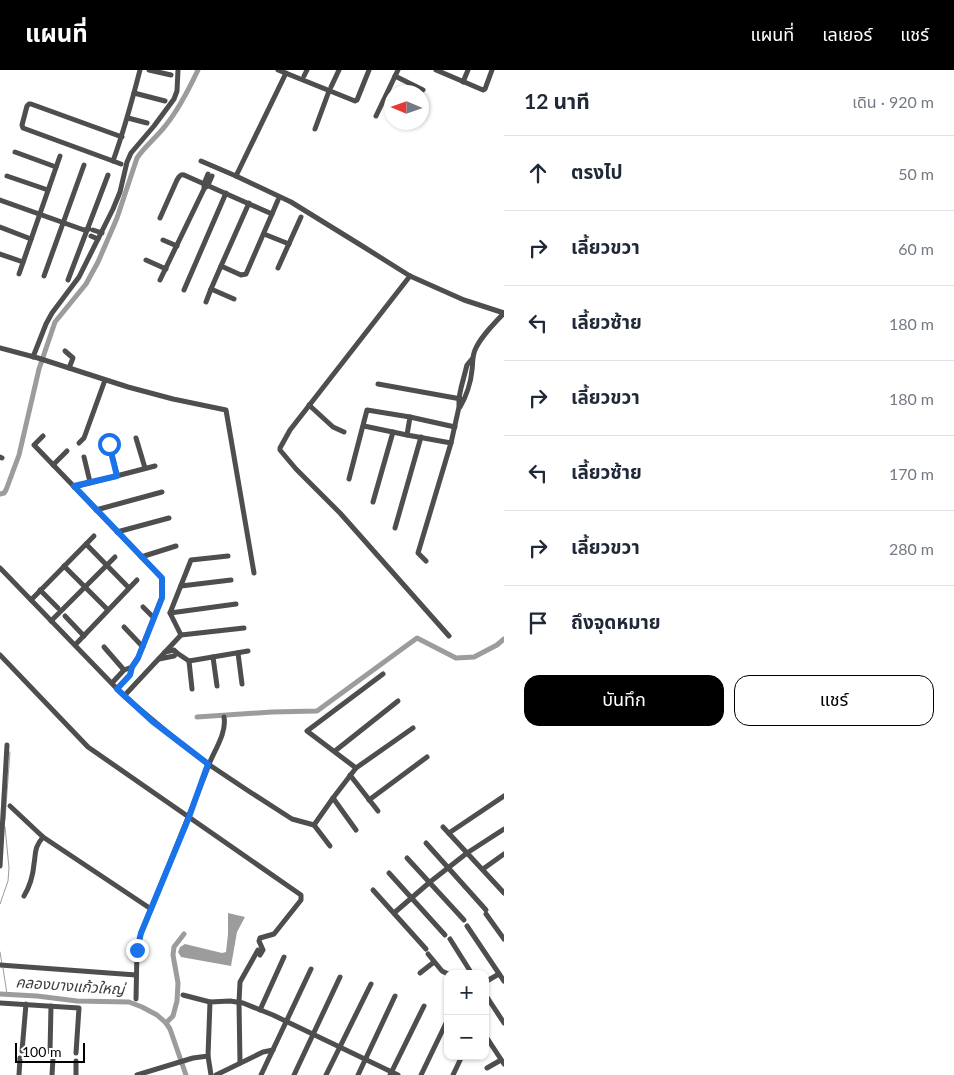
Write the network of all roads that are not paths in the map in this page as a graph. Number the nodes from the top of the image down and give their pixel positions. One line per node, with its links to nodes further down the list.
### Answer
1 (140, 70): 19 (street)
2 (150, 70): 13 (street)
3 (178, 70): 50 (street)
4 (278, 70): 12 (street)
5 (307, 70): 14 (street)
6 (339, 70): 18 (street)
7 (369, 70): 18 (street)
8 (398, 70): 15 (street)
9 (468, 70): 16 (street)
10 (492, 70): 16 (street)
11 (441, 71): 16 (street)
12 (286, 73): 18 (street); 36 (street)
13 (171, 75)
14 (304, 76)
15 (395, 76): 17 (street); 21 (street)
16 (463, 82)
17 (414, 85)
18 (330, 89): 24 (street)
19 (134, 92): 20 (street); 22 (street)
20 (164, 101)
21 (376, 116)
22 (128, 118): 23 (street); 25 (street)
23 (147, 123)
24 (315, 129)
25 (122, 137): 28 (street); 28 (street)
26 (15, 152): 32 (street)
27 (60, 156): 32 (street)
28 (114, 161): 30 (street)
29 (201, 161): 33 (street)
30 (121, 164)
31 (84, 165): 47 (street)
32 (56, 167): 38 (street)
33 (212, 171): 36 (street); 37 (street)
34 (108, 175): 49 (street)
35 (7, 176): 38 (street)
36 (236, 176): 65 (street)
37 (205, 186): 39 (street); 45 (street); 56 (street)
38 (48, 190): 44 (street)
39 (226, 194): 42 (street); 69 (street)
40 (0, 200): 44 (street)
41 (278, 200): 43 (street)
42 (249, 203): 43 (street); 60 (street)
43 (272, 214): 51 (street)
44 (39, 215): 47 (street); 52 (street)
45 (160, 218)
46 (301, 218): 55 (street)
47 (63, 223): 49 (street); 64 (street)
48 (0, 227): 52 (street)
49 (89, 232): 50 (street); 53 (street); 66 (street)
50 (102, 233): 53 (street)
51 (264, 234): 55 (street); 60 (street)
52 (31, 239): 59 (street)
53 (98, 239): 75 (street)
54 (163, 240): 56 (street)
55 (289, 244): 61 (street)
56 (177, 246): 62 (street)
57 (0, 254): 59 (street)
58 (146, 260): 62 (street)
59 (23, 262): 63 (street)
60 (221, 266): 68 (street)
61 (278, 268)
62 (166, 269): 67 (street)
63 (19, 274)
64 (44, 276)
65 (410, 276): 72 (street); 80 (street)
66 (68, 280)
67 (160, 280)
68 (211, 289): 70 (street); 71 (street)
69 (184, 290)
70 (234, 299)
71 (206, 302)
72 (504, 313): 79 (street)
73 (0, 348): 75 (street)
74 (65, 351): 76 (street)
75 (38, 358): 76 (street)
76 (69, 368): 77 (street)
77 (105, 380): 90 (street); 118 (street)
78 (378, 384): 79 (street)
79 (462, 399): 83 (street)
80 (310, 405): 84 (street); 138 (street)
81 (410, 417): 82 (street); 83 (street); 86 (street)
82 (364, 426): 85 (street); 99 (street)
83 (455, 427): 91 (street)
84 (344, 432)
85 (393, 432): 86 (street); 103 (street)
86 (407, 435): 88 (street)
87 (43, 436): 95 (street)
88 (421, 437): 91 (street); 106 (street)
89 (136, 438): 97 (street)
90 (79, 443)
91 (451, 443): 114 (street)
92 (109, 444): 98 (street)
93 (67, 451): 95 (street)
94 (84, 457): 100 (street)
95 (53, 465): 101 (street)
96 (155, 466): 97 (street)
97 (145, 468): 98 (street)
98 (117, 476): 100 (street)
99 (349, 479)
100 (90, 482): 101 (street)
101 (74, 486): 104 (street)
102 (162, 492): 104 (street)
103 (373, 502)
104 (96, 510): 107 (street)
105 (169, 518): 107 (street)
106 (395, 528)
107 (117, 532): 113 (street)
108 (94, 536): 109 (street)
109 (86, 544): 115 (street); 116 (street)
110 (176, 546): 113 (street)
111 (228, 556): 121 (street)
112 (115, 557): 115 (street)
113 (141, 557): 132 (street)
114 (426, 562)
115 (107, 565): 122 (street); 123 (street)
116 (64, 566): 122 (street); 124 (street)
117 (0, 568): 125 (street)
118 (254, 573)
119 (137, 580): 123 (street)
120 (231, 580): 121 (street)
121 (181, 586): 130 (street)
122 (85, 587): 129 (street); 133 (street)
123 (129, 588): 129 (street)
124 (40, 590): 125 (street); 128 (street)
125 (31, 600): 133 (street)
126 (236, 604): 130 (street)
127 (144, 607): 132 (street)
128 (58, 608)
129 (108, 610): 137 (street)
130 (170, 613): 136 (street)
131 (65, 616): 137 (street)
132 (154, 618): 141 (street)
133 (51, 621): 139 (street)
134 (124, 627): 141 (street)
135 (244, 628): 136 (street)
136 (180, 635): 143 (street)
137 (84, 636): 139 (street)
138 (449, 636)
139 (75, 645): 153 (street)
140 (104, 647): 151 (street)
141 (143, 647): 150 (street)
142 (248, 651): 145 (street)
143 (165, 652): 144 (street); 148 (street)
144 (178, 652): 148 (street); 149 (street)
145 (238, 653): 147 (street); 154 (street)
146 (0, 655): 173 (street)
147 (213, 657): 149 (street); 155 (street)
148 (158, 659): 158 (street)
149 (189, 661): 157 (street)
150 (132, 667): 151 (street); 156 (street)
151 (124, 670): 153 (street)
152 (383, 674): 163 (street)
153 (112, 683): 156 (street)
154 (242, 684)
155 (217, 686)
156 (117, 689): 158 (street)
157 (192, 689)
158 (124, 696): 165 (street)
159 (398, 701): 163 (street)
160 (224, 717): 165 (street)
161 (412, 728): 166 (street)
162 (7, 745): 185 (street)
163 (335, 751): 166 (street)
164 (427, 757): 170 (street)
165 (208, 764): 173 (street); 174 (street)
166 (356, 768): 167 (street)
167 (350, 775): 169 (street); 170 (street)
168 (504, 796): 178 (street)
169 (333, 798): 174 (street); 177 (street)
170 (370, 800): 172 (street)
171 (10, 806): 179 (street)
172 (378, 812)
173 (189, 817): 194 (street); 215 (street)
174 (314, 825): 181 (street)
175 (443, 827): 178 (street)
176 (504, 829): 182 (street)
177 (356, 830)
178 (449, 834): 182 (street)
179 (43, 837): 192 (street); 194 (street)
180 (426, 843): 186 (street)
181 (330, 846)
182 (467, 853): 186 (street); 187 (street)
183 (504, 854): 187 (street)
184 (407, 858): 189 (street)
185 (0, 866)
186 (448, 868): 189 (street); 196 (street)
187 (483, 869): 191 (street)
188 (389, 873): 193 (street)
189 (430, 882): 193 (street); 204 (street)
190 (373, 890): 195 (street)
191 (504, 893)
192 (24, 896)
193 (411, 898): 195 (street); 201 (street)
194 (151, 909): 205 (street)
195 (394, 913): 198 (street)
196 (504, 939)
197 (284, 957): 220 (street)
198 (434, 962): 202 (street); 203 (street)
199 (2, 965): 205 (street)
200 (311, 969): 221 (street)
201 (469, 970)
202 (420, 972)
203 (444, 972)
204 (499, 974): 207 (street); 208 (street)
205 (136, 975): 212 (street)
206 (340, 977): 224 (street)
207 (489, 980)
208 (504, 981)
209 (371, 984): 226 (street)
210 (183, 994): 214 (street)
211 (395, 996): 234 (street)
212 (136, 999)
213 (489, 1000): 222 (street)
214 (210, 1002): 215 (street); 231 (street)
215 (239, 1002): 220 (street); 238 (street)
216 (0, 1003): 217 (street)
217 (26, 1004): 218 (street); 227 (street)
218 (51, 1006): 229 (street); 230 (street)
219 (424, 1006): 240 (street)
220 (260, 1010): 221 (street)
221 (286, 1022): 224 (street); 228 (street)
222 (504, 1023)
223 (444, 1027): 252 (street)
224 (313, 1035): 226 (street); 248 (street)
225 (489, 1041): 237 (street)
226 (339, 1048): 234 (street); 249 (street)
227 (22, 1050)
228 (273, 1050): 238 (street); 247 (street)
229 (50, 1052)
230 (76, 1053)
231 (208, 1056): 244 (street); 245 (street)
232 (20, 1058): 241 (street)
233 (53, 1058): 242 (street)
234 (365, 1060): 240 (street); 250 (street)
235 (460, 1060): 253 (street)
236 (76, 1061): 243 (street)
237 (503, 1062): 239 (street)
238 (240, 1063): 246 (street)
239 (488, 1068)
240 (391, 1074): 251 (street)
241 (19, 1075)
242 (52, 1075)
243 (76, 1075)
244 (137, 1075)
245 (211, 1075)
246 (216, 1075)
247 (261, 1075)
248 (294, 1075)
249 (326, 1075)
250 (358, 1075)
251 (398, 1075)
252 (421, 1075)
253 (453, 1075)

